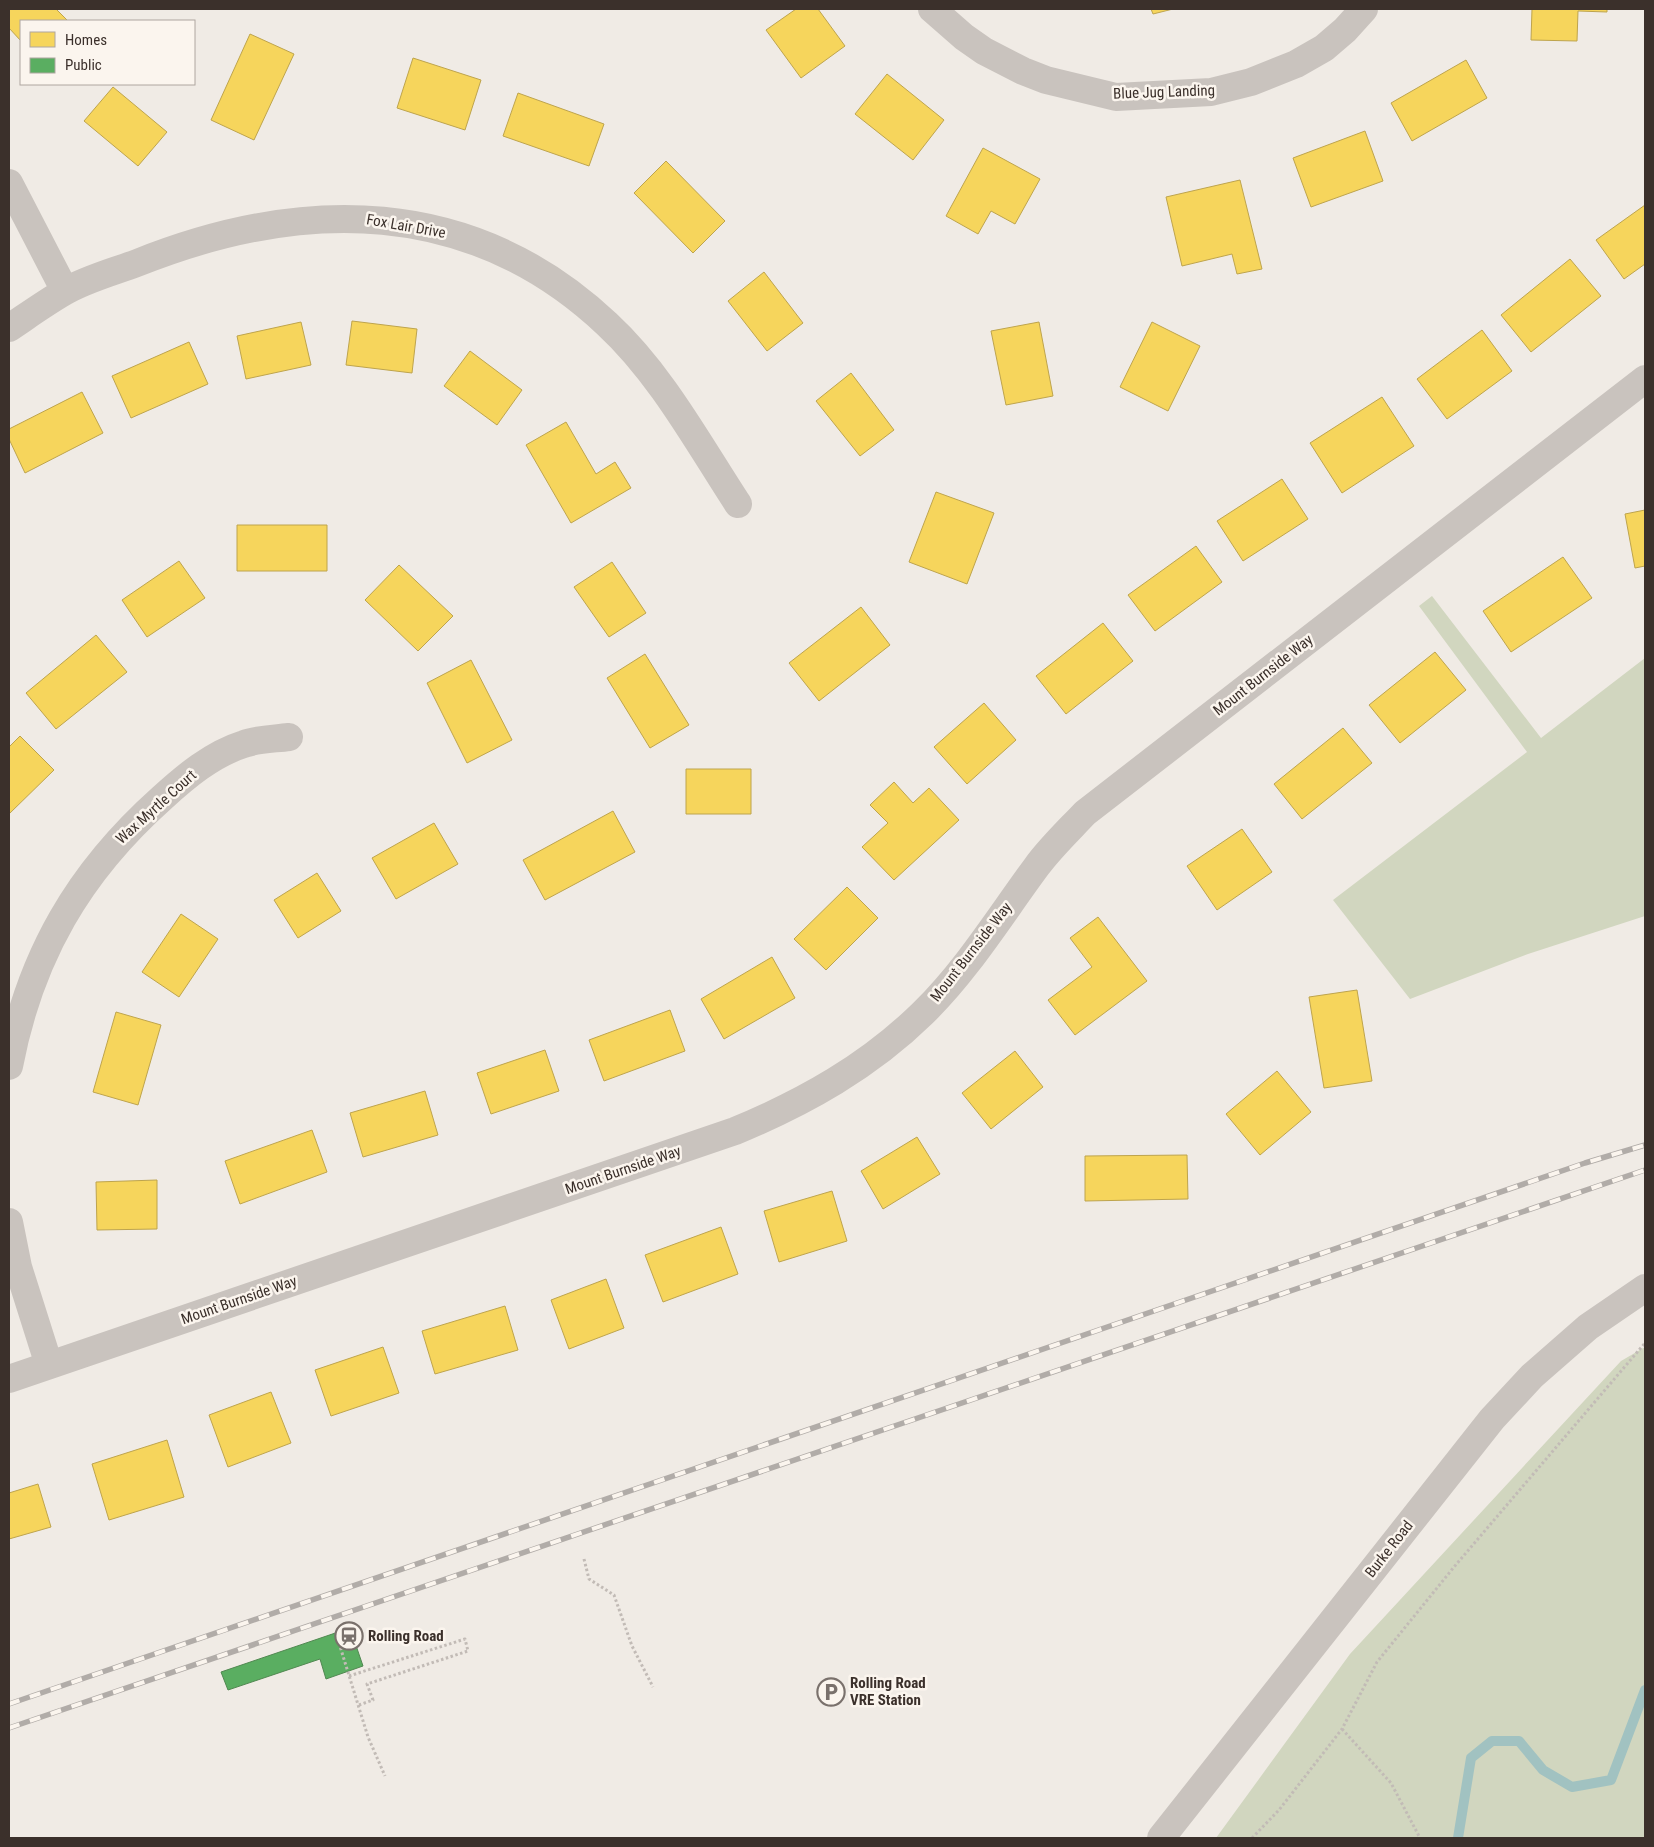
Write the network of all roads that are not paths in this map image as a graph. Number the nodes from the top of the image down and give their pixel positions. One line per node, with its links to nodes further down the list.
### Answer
1 (932, 9): 2 (street, Blue Jug Landing)
2 (1364, 9)
3 (9, 183): 4 (street)
4 (66, 291): 5 (street, Fox Lair Drive); 7 (street, Fox Lair Drive)
5 (9, 328)
6 (1645, 379): 12 (street, Mount Burnside Way)
7 (738, 504)
8 (289, 737): 9 (street, Wax Myrtle Court)
9 (9, 1066)
10 (9, 1222): 12 (street)
11 (1645, 1288): 14 (street, Burke Road)
12 (49, 1365): 13 (street, Mount Burnside Way)
13 (9, 1379)
14 (1161, 1838)

